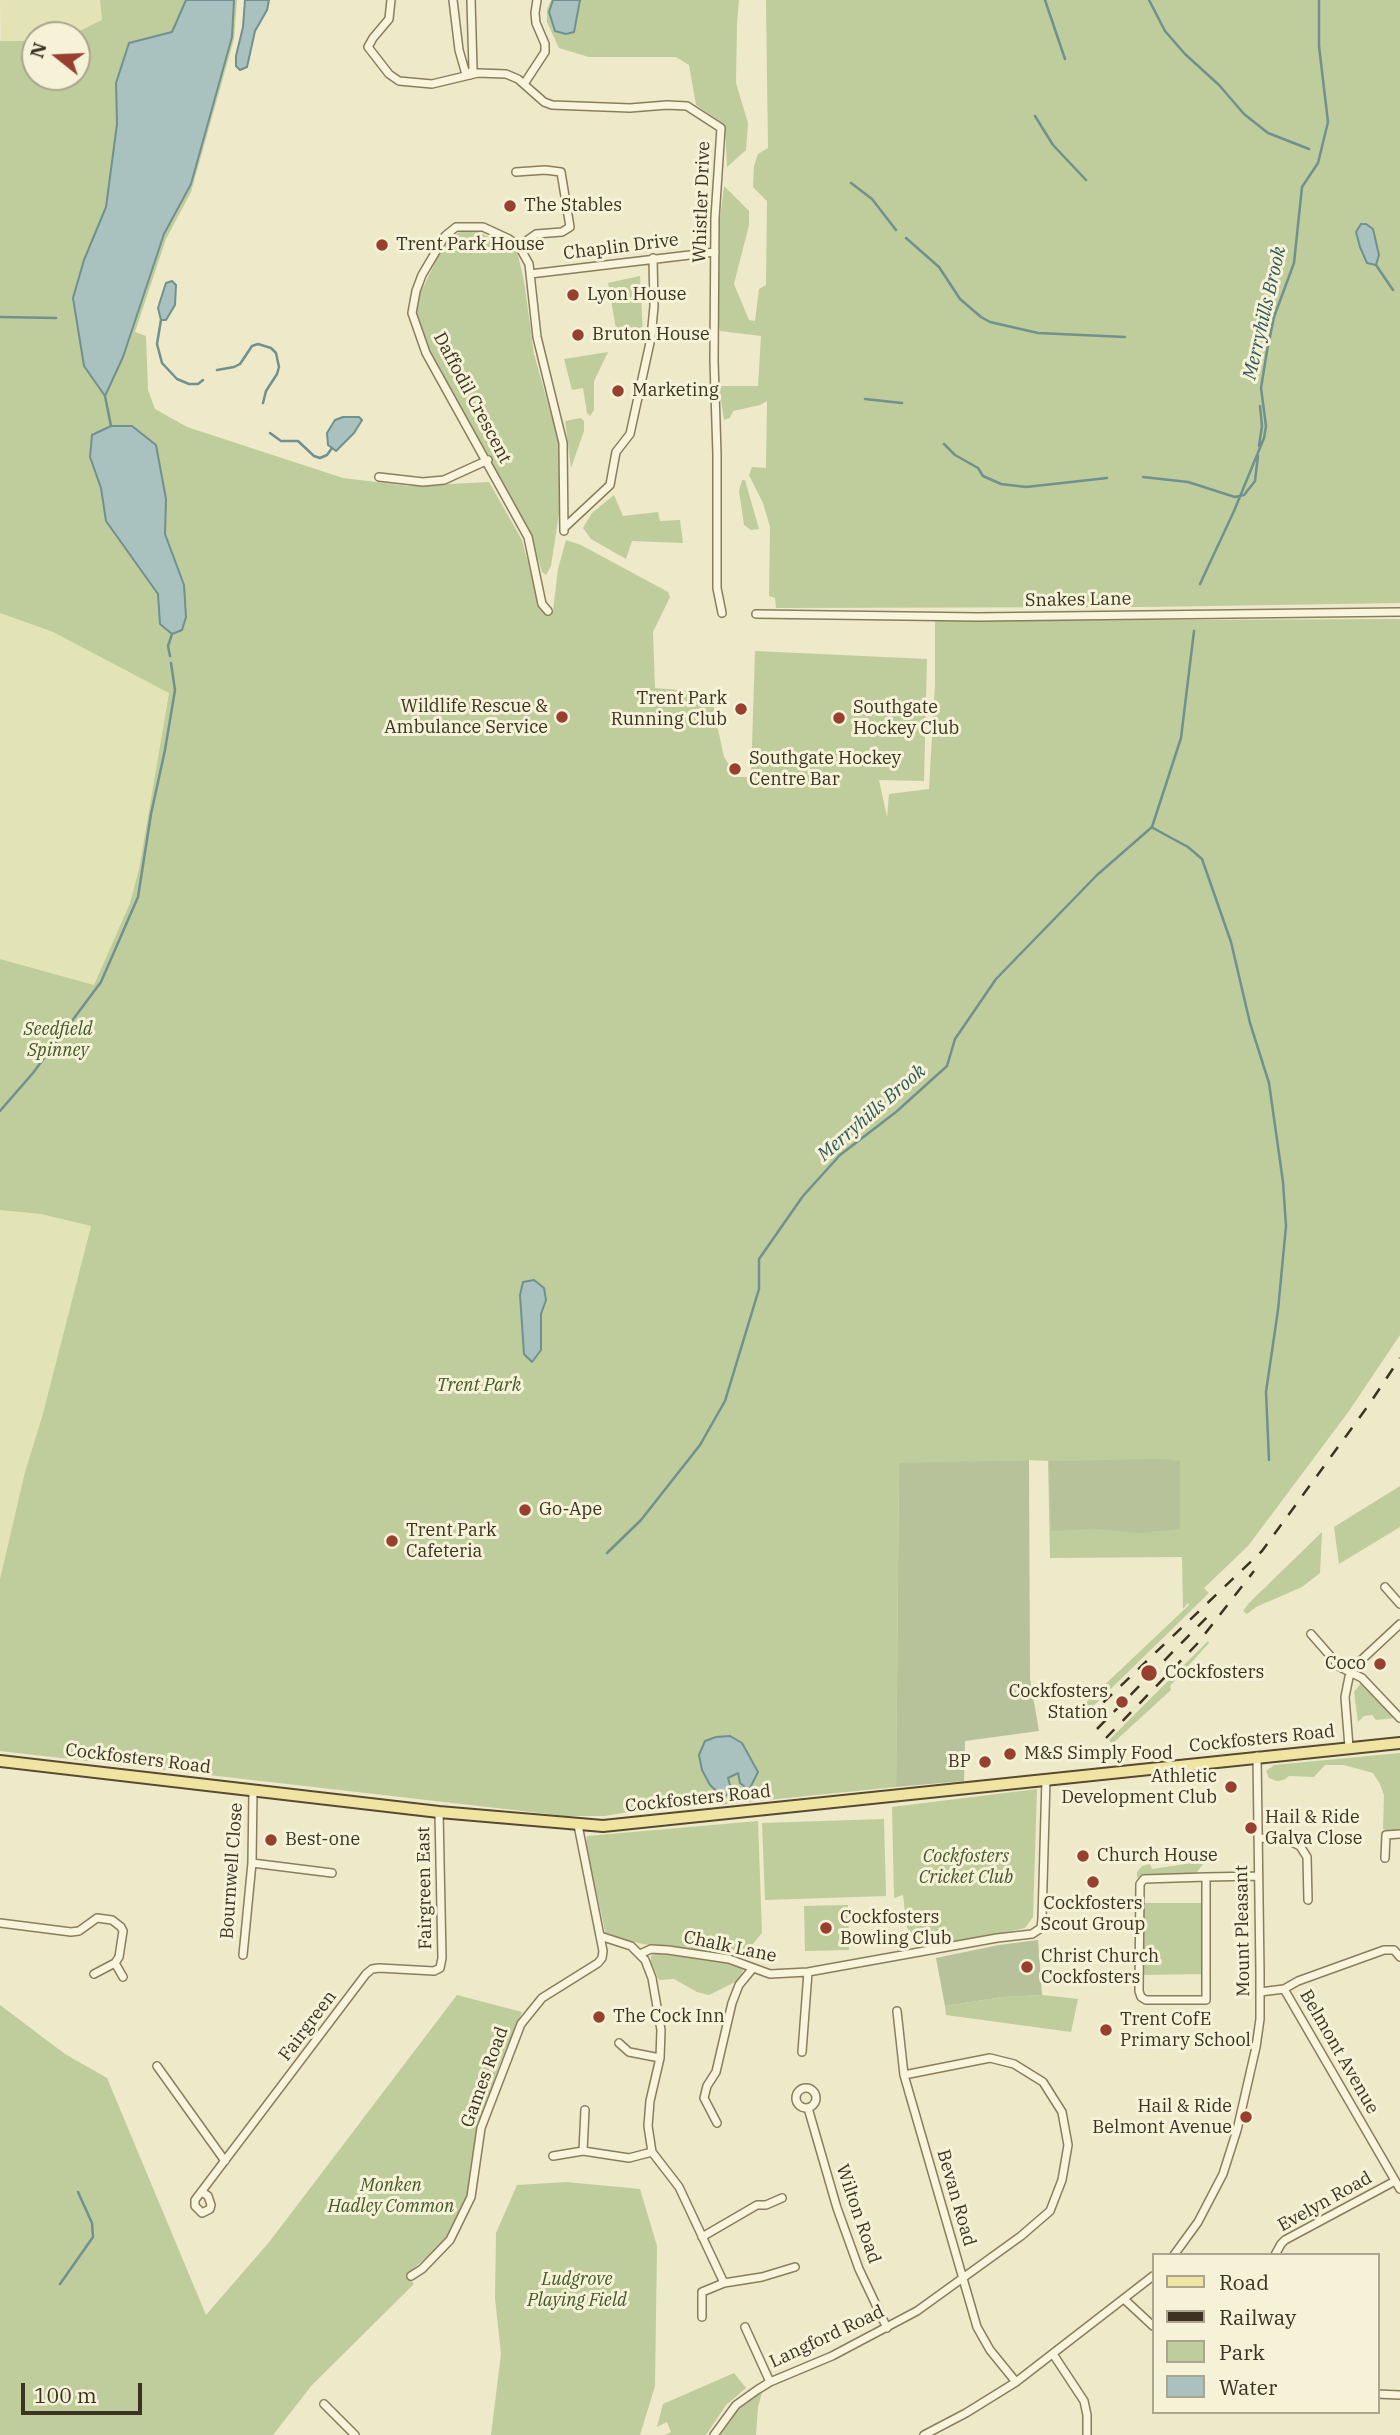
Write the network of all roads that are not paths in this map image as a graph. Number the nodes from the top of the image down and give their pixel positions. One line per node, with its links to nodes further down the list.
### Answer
1 (391, 0): 5 (street)
2 (453, 0): 5 (street)
3 (471, 0): 5 (street)
4 (537, 0): 6 (street)
5 (470, 75): 6 (street)
6 (524, 84): 9 (street, Whistler Drive)
7 (516, 172): 8 (street)
8 (519, 246): 11 (street); 12 (street, Daffodil Crescent)
9 (715, 252): 10 (street, Chaplin Drive); 16 (street, Whistler Drive)
10 (653, 258): 11 (street, Chaplin Drive); 11 (street)
11 (530, 274)
12 (488, 460): 13 (street); 14 (street, Daffodil Crescent)
13 (379, 477)
14 (548, 611)
15 (1400, 612): 17 (street, Snakes Lane)
16 (722, 613)
17 (756, 614)
18 (1385, 1587): 19 (street)
19 (1400, 1604)
20 (1400, 1624): 22 (street)
21 (1311, 1634): 22 (street)
22 (1351, 1673): 23 (street); 25 (street)
23 (1400, 1718)
24 (1400, 1742): 25 (main road, Cockfosters Road)
25 (1349, 1747): 26 (main road, Cockfosters Road)
26 (1257, 1756): 28 (main road, Cockfosters Road); 33 (street, Mount Pleasant)
27 (0, 1760): 29 (main road, Cockfosters Road)
28 (1046, 1779): 31 (main road, Cockfosters Road); 48 (street, Chalk Lane)
29 (253, 1790): 30 (main road, Cockfosters Road); 35 (street, Bournwell Close)
30 (439, 1812): 31 (main road, Cockfosters Road); 46 (street, Fairgreen East)
31 (578, 1825): 41 (street, Games Road)
32 (1400, 1834): 34 (street)
33 (1258, 1838): 38 (street, Mount Pleasant); 39 (street)
34 (1385, 1858)
35 (252, 1863): 36 (street); 43 (street, Bournwell Close)
36 (332, 1873)
37 (1206, 1877): 37 (street); 38 (street)
38 (1258, 1877): 52 (street, Mount Pleasant)
39 (1308, 1900)
40 (0, 1923): 45 (street)
41 (600, 1936): 42 (street); 74 (street, Games Road)
42 (640, 1954): 47 (street, Chalk Lane); 56 (street)
43 (243, 1955)
44 (1400, 1957): 51 (street)
45 (115, 1963): 49 (street); 50 (street)
46 (442, 1963): 65 (street, Fairgreen)
47 (753, 1968): 48 (street, Chalk Lane); 61 (street)
48 (808, 1972): 55 (street)
49 (94, 1974)
50 (123, 1977)
51 (1284, 1989): 52 (street, Belmont Avenue); 66 (street, Belmont Avenue)
52 (1260, 1992): 71 (street, Mount Pleasant)
53 (897, 2011): 58 (street, Bevan Road)
54 (619, 2043): 56 (street)
55 (802, 2052)
56 (660, 2058): 63 (street)
57 (157, 2066): 65 (street)
58 (904, 2075): 76 (street, Bevan Road); 76 (street, Langford Road)
59 (808, 2108): 82 (street, Wilton Road)
60 (585, 2110): 62 (street)
61 (717, 2123)
62 (583, 2151): 63 (street); 64 (street)
63 (652, 2152): 70 (street)
64 (553, 2156)
65 (225, 2161): 68 (street, Fairgreen)
66 (1395, 2181): 67 (street, Belmont Avenue); 72 (street, Evelyn Road)
67 (1400, 2189)
68 (202, 2192)
69 (782, 2198): 70 (street)
70 (702, 2237): 77 (street)
71 (1175, 2253)
72 (1276, 2253)
73 (795, 2267): 77 (street)
74 (411, 2276)
75 (1152, 2277): 78 (street)
76 (964, 2278): 82 (street, Langford Road); 85 (street, Bevan Road)
77 (724, 2283): 79 (street)
78 (1125, 2301): 80 (street); 83 (street)
79 (702, 2317)
80 (1152, 2325)
81 (745, 2327): 84 (street)
82 (887, 2328): 84 (street, Langford Road)
83 (1053, 2354): 85 (street); 92 (street)
84 (770, 2382): 90 (street, Langford Road)
85 (1016, 2382): 91 (street)
86 (1379, 2394): 87 (street)
87 (1400, 2395)
88 (324, 2404): 89 (street)
89 (355, 2435)
90 (714, 2435)
91 (924, 2435)
92 (1087, 2435)

